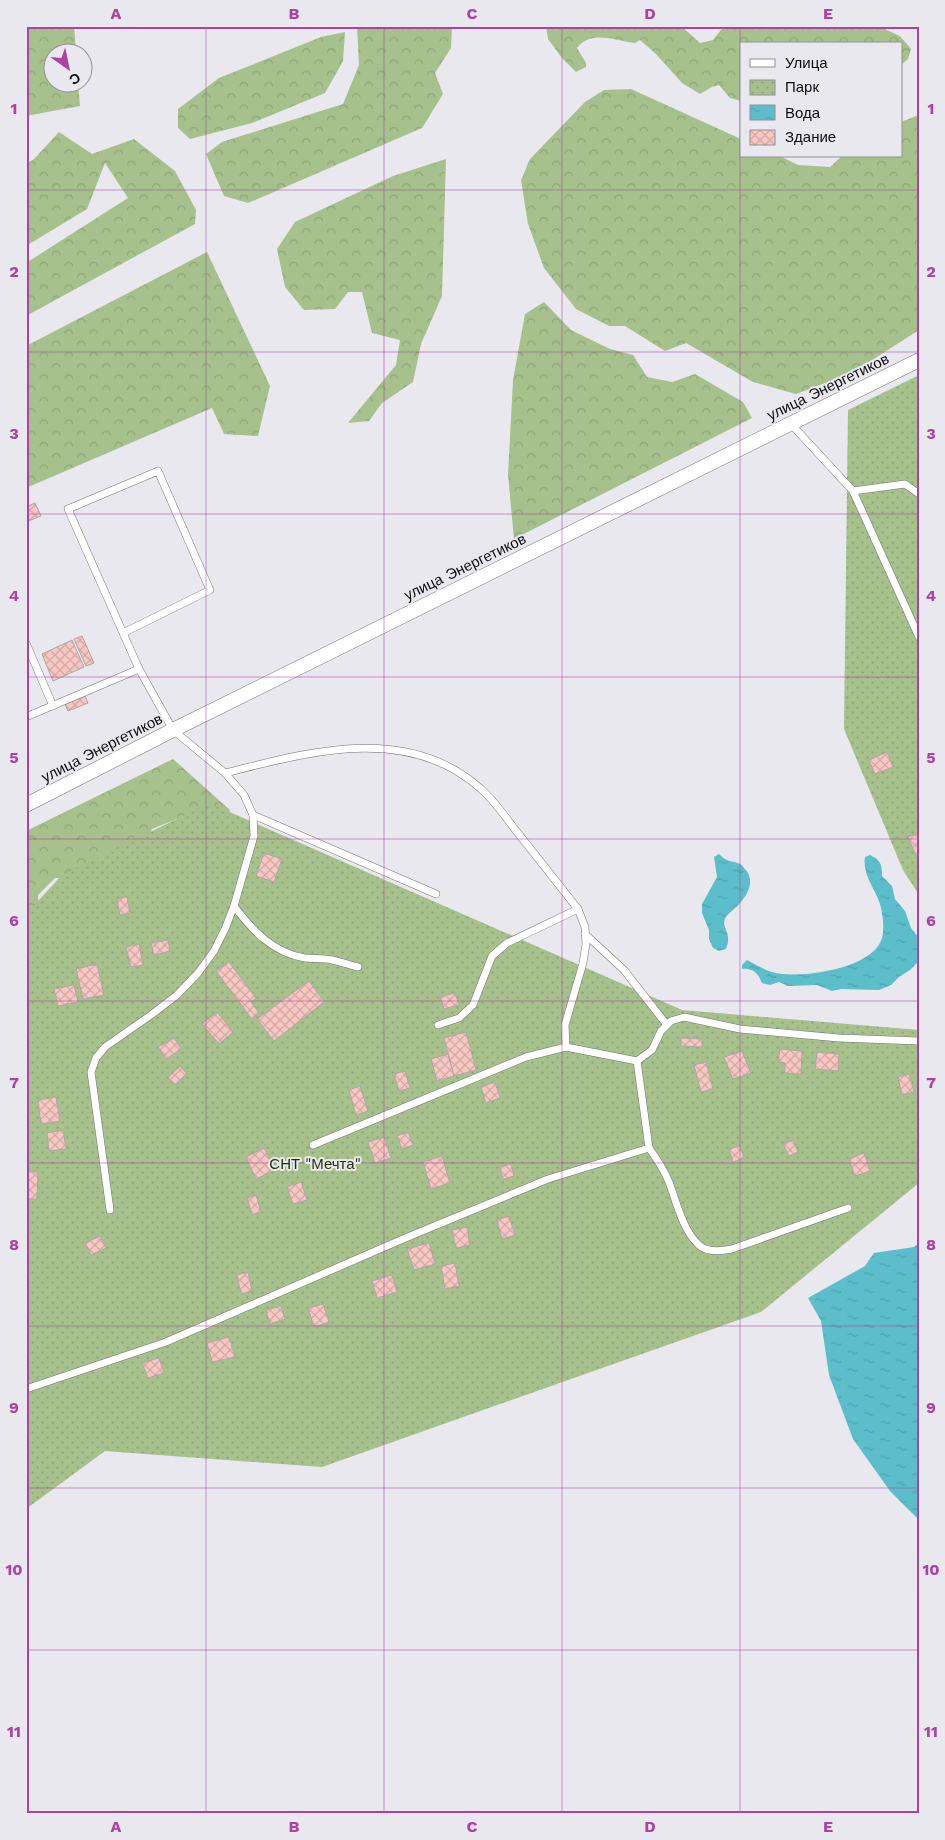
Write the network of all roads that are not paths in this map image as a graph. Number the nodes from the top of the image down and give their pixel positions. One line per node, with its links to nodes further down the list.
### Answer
1 (919, 360): 2 (street, улица Энергетиков)
2 (791, 424): 3 (lane); 11 (street, улица Энергетиков)
3 (853, 491): 4 (lane); 6 (lane)
4 (919, 494)
5 (123, 633): 5 (lane); 8 (lane)
6 (919, 637)
7 (26, 643): 9 (lane)
8 (139, 669): 9 (lane); 11 (lane)
9 (53, 706): 10 (lane)
10 (26, 717)
11 (173, 730): 12 (lane); 13 (street, улица Энергетиков)
12 (225, 773): 14 (lane); 17 (lane)
13 (26, 805)
14 (253, 815): 15 (lane); 16 (lane)
15 (436, 894)
16 (234, 906): 19 (lane); 28 (lane)
17 (578, 910): 18 (lane); 20 (lane)
18 (586, 934): 21 (lane); 23 (lane)
19 (358, 967)
20 (438, 1024)
21 (667, 1025): 22 (lane); 24 (lane)
22 (919, 1041)
23 (566, 1047): 24 (lane); 25 (lane)
24 (637, 1061): 26 (lane)
25 (313, 1145)
26 (650, 1148): 27 (lane); 29 (lane)
27 (848, 1208)
28 (110, 1210)
29 (26, 1389)

